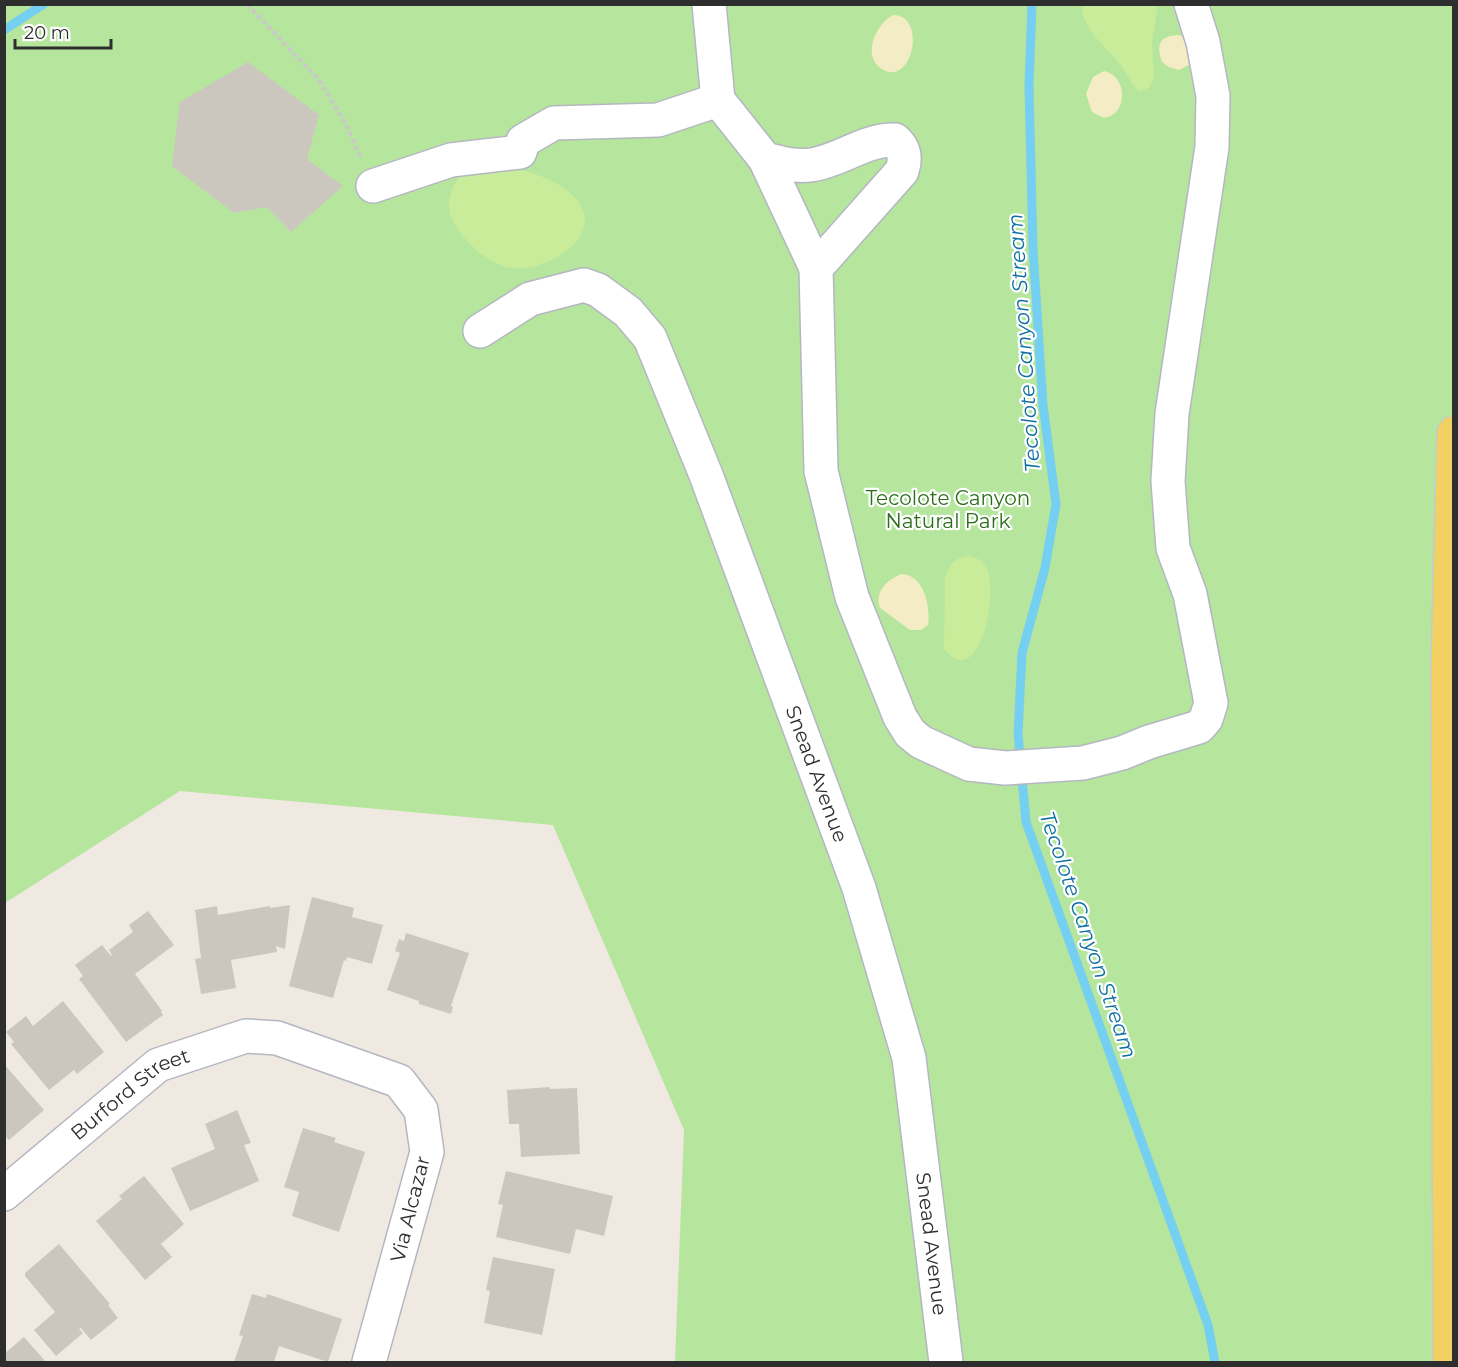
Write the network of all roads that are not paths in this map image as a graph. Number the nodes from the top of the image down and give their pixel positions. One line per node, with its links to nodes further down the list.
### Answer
1 (709, 4): 3 (street)
2 (1191, 4): 6 (street)
3 (718, 100): 4 (street); 5 (street)
4 (765, 159): 6 (street); 6 (street)
5 (373, 186)
6 (816, 268)
7 (480, 331): 12 (street, Snead Avenue)
8 (1454, 434): 13 (main road)
9 (277, 1038): 10 (street, Burford Street); 11 (street, Via Alcazar)
10 (4, 1194)
11 (369, 1362)
12 (946, 1362)
13 (1450, 1362)

